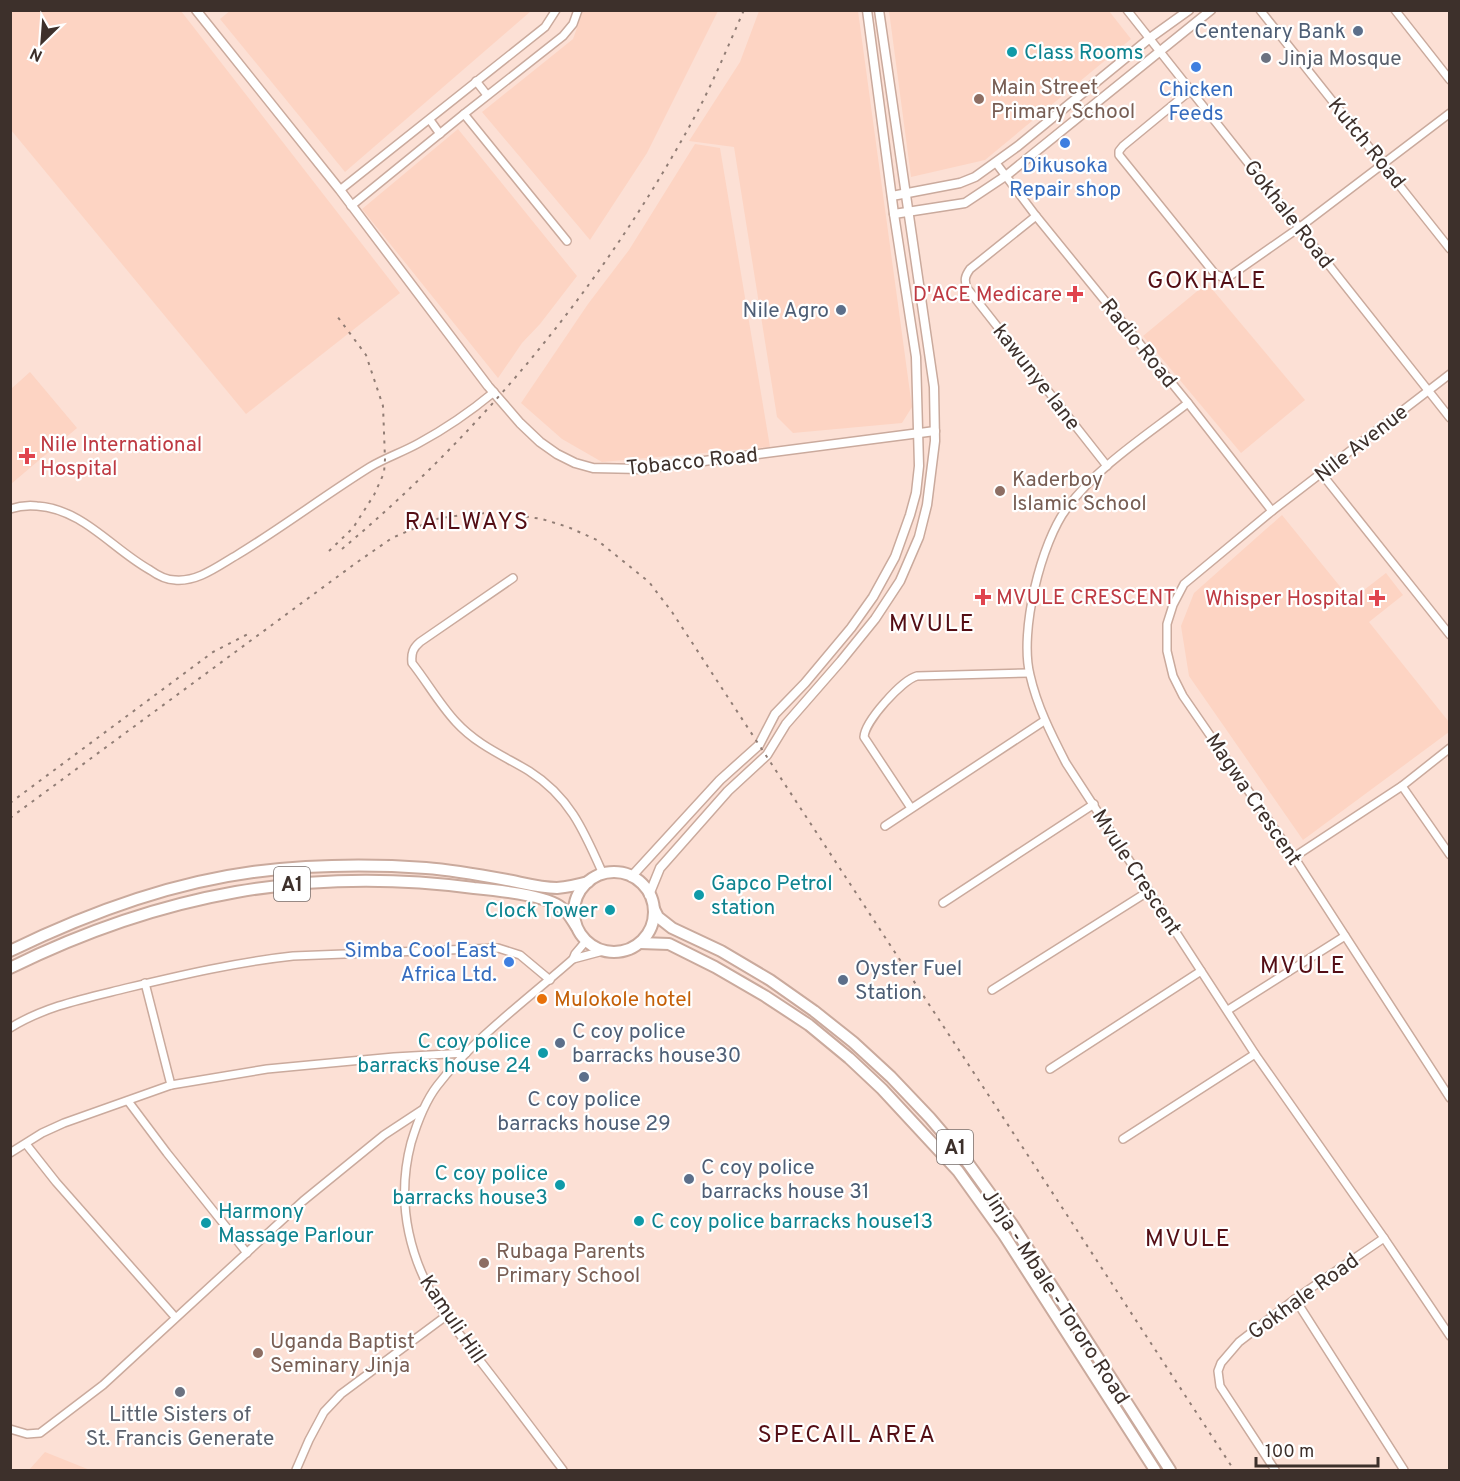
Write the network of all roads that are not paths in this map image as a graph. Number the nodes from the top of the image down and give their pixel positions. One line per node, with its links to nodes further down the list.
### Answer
1 (556, 10): 14 (street)
2 (578, 10): 16 (street)
3 (867, 10): 26 (street)
4 (879, 10): 25 (street)
5 (1127, 10): 11 (street, Gokhale Road)
6 (1189, 10): 11 (street)
7 (1211, 10): 12 (street)
8 (1260, 10): 22 (street, Kutch Road)
9 (1395, 10): 13 (street)
10 (201, 12): 24 (street, Tobacco Road)
11 (1150, 38): 12 (street, Gokhale Road); 21 (street)
12 (1160, 51): 15 (street, Gokhale Road); 23 (street)
13 (1449, 80)
14 (476, 81): 16 (street); 19 (street)
15 (1191, 90): 31 (street, Gokhale Road); 31 (street)
16 (487, 95): 18 (street)
17 (1449, 113): 22 (street)
18 (464, 114): 20 (street); 32 (street)
19 (430, 120): 20 (street); 24 (street)
20 (440, 134): 27 (street)
21 (996, 163): 23 (street, Radio Road); 25 (street)
22 (1384, 164): 31 (street); 33 (street, Kutch Road)
23 (1007, 175): 28 (street); 30 (street, Radio Road)
24 (340, 190): 27 (street, Tobacco Road)
25 (906, 192): 26 (street); 28 (street)
26 (892, 196): 29 (street)
27 (351, 206): 36 (street, Tobacco Road)
28 (908, 211): 29 (street); 39 (street)
29 (894, 214): 40 (street)
30 (1036, 216): 37 (street, Radio Road); 41 (street, kawunye lane)
31 (1300, 227): 35 (street, Gokhale Road)
32 (567, 241)
33 (1449, 249)
34 (1449, 374): 35 (street, Nile Avenue)
35 (1428, 391): 38 (street, Gokhale Road); 42 (street, Nile Avenue)
36 (494, 392): 40 (street, Tobacco Road); 43 (street)
37 (1188, 403): 41 (street, Mvule Crescent); 44 (street, Radio Road)
38 (1449, 418)
39 (935, 431): 40 (street, Tobacco Road); 60 (street)
40 (918, 434): 57 (street)
41 (1107, 466): 47 (street, Mvule Crescent)
42 (1321, 474): 44 (street, Nile Avenue); 46 (street)
43 (11, 507)
44 (1272, 512): 55 (street, Magwa Crescent)
45 (513, 578): 56 (street)
46 (1449, 635)
47 (1029, 672): 48 (street, Mvule Crescent); 52 (street)
48 (1044, 721): 51 (street, Mvule Crescent); 52 (street)
49 (1449, 748): 50 (street)
50 (1402, 786): 54 (street); 55 (street)
51 (1094, 804): 59 (street, Mvule Crescent); 61 (street)
52 (911, 808): 53 (street)
53 (885, 826)
54 (1449, 855)
55 (1294, 857): 64 (street, Magwa Crescent)
56 (603, 874): 57 (highway); 58 (highway, A1)
57 (631, 877): 60 (highway)
58 (588, 882): 63 (highway); 67 (highway, A1)
59 (1149, 891): 71 (street, Mvule Crescent); 74 (street)
60 (650, 895): 62 (highway, A1)
61 (943, 903)
62 (654, 909): 66 (highway); 97 (highway, Jinja - Mbale - Tororo Road / A1)
63 (576, 926): 65 (highway, A1); 70 (highway, A1)
64 (1345, 936): 75 (street); 81 (street, Magwa Crescent)
65 (586, 941): 68 (highway, A1); 69 (street, Kamuli Hill)
66 (640, 943): 68 (highway, A1); 96 (highway, Jinja - Mbale - Tororo Road / A1)
67 (10, 951)
68 (603, 951): 69 (street, Kamuli Hill)
69 (573, 960): 72 (street, Kamuli Hill)
70 (10, 968)
71 (1201, 971): 75 (street, Mvule Crescent); 79 (street)
72 (550, 980): 73 (street); 77 (street, Kamuli Hill)
73 (145, 983): 76 (street); 80 (street)
74 (992, 990)
75 (1228, 1010): 78 (street, Mvule Crescent)
76 (10, 1028)
77 (466, 1053): 80 (street); 83 (street, Kamuli Hill)
78 (1255, 1054): 84 (street); 87 (street, Mvule Crescent)
79 (1050, 1069)
80 (171, 1085): 82 (street)
81 (1449, 1098)
82 (128, 1101): 85 (street); 88 (street)
83 (422, 1110): 88 (street); 90 (street, Kamuli Hill)
84 (1123, 1139)
85 (26, 1144): 86 (street); 91 (street)
86 (10, 1153)
87 (1384, 1238): 89 (street, Gokhale Road); 92 (street, Mvule Crescent)
88 (247, 1253): 91 (street)
89 (1295, 1299): 98 (street, Gokhale Road); 99 (street)
90 (446, 1316): 94 (street); 95 (street, Kamuli Hill)
91 (175, 1317): 93 (street)
92 (1449, 1336)
93 (10, 1429)
94 (296, 1470)
95 (563, 1470)
96 (1155, 1470)
97 (1170, 1470)
98 (1275, 1470)
99 (1404, 1470)

